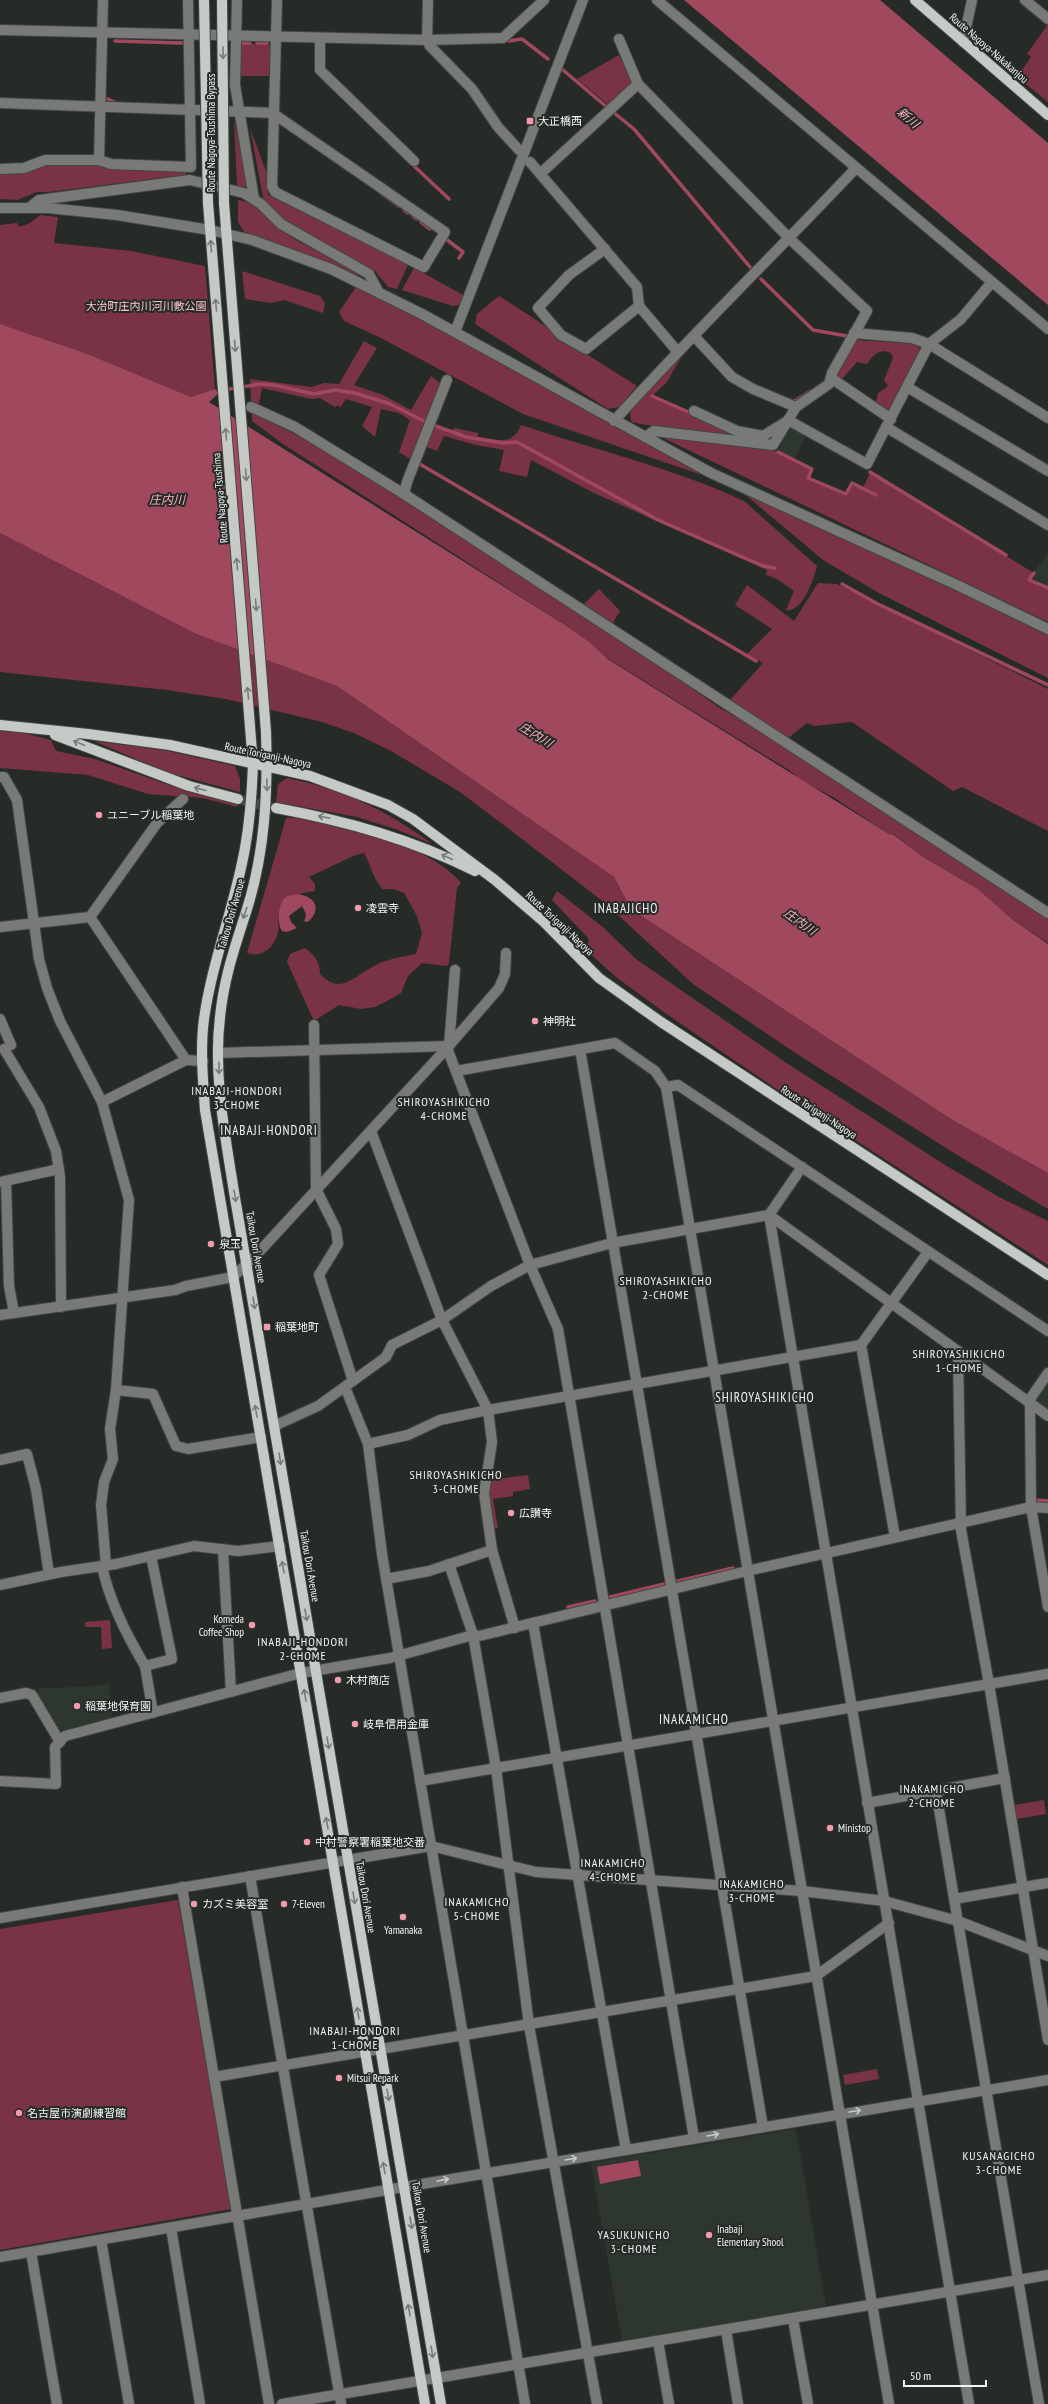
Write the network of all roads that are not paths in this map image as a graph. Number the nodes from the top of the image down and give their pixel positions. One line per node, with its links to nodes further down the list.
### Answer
1 (103, 0): 16 (street)
2 (188, 0): 17 (street)
3 (204, 0): 41 (main road, Route Nagoya-Tsushima Bypass, bridge)
4 (222, 0): 42 (main road, Route Nagoya-Tsushima Bypass, one-way to 42, bridge)
5 (237, 0): 18 (street)
6 (277, 0): 19 (street)
7 (428, 0): 21 (street)
8 (544, 0): 21 (street)
9 (583, 0): 31 (street)
10 (657, 0): 35 (street)
11 (915, 0): 23 (main road, Route Nagoya-Nakakanjou)
12 (972, 0): 23 (street)
13 (1025, 0): 14 (street)
14 (1046, 15)
15 (0, 30): 16 (street)
16 (102, 33): 17 (street); 26 (street)
17 (188, 35): 18 (street); 27 (street)
18 (236, 36): 19 (street); 28 (street)
19 (276, 37): 20 (street); 29 (street)
20 (320, 38): 21 (street); 33 (street)
21 (427, 40): 31 (street)
22 (619, 40): 24 (street)
23 (963, 42): 30 (main road, Route Nagoya-Nakakanjou)
24 (638, 84): 37 (street); 43 (street)
25 (0, 103): 26 (street)
26 (100, 106): 27 (street); 32 (street)
27 (190, 110): 28 (street); 32 (street)
28 (240, 111): 29 (street); 38 (street)
29 (274, 113): 29 (street)
30 (1048, 115)
31 (523, 149): 50 (street)
32 (99, 160): 36 (street)
33 (414, 161)
34 (530, 162): 37 (street)
35 (856, 168): 43 (street); 46 (street)
36 (0, 169)
37 (541, 173): 44 (street)
38 (254, 199): 40 (street); 47 (street)
39 (0, 208): 40 (street)
40 (29, 208): 41 (street)
41 (210, 230): 42 (street); 45 (main road, Route Nagoya-Tsushima Bypass, one-way to 41)
42 (226, 234): 47 (street); 73 (main road, Route Nagoya-Tsushima Bypass, one-way to 73)
43 (790, 239): 51 (street); 52 (street)
44 (605, 249): 48 (street); 48 (street)
45 (212, 262): 72 (main road, Route Nagoya-Tsushima, one-way to 45)
46 (992, 282): 49 (street); 53 (street)
47 (379, 293): 50 (street)
48 (639, 306): 54 (street)
49 (1048, 329)
50 (455, 332): 63 (street)
51 (854, 333): 53 (street); 55 (street)
52 (694, 336): 54 (street); 59 (street)
53 (930, 344): 57 (street); 61 (street)
54 (676, 351): 63 (street)
55 (831, 378): 59 (street); 64 (street)
56 (447, 380): 67 (street)
57 (907, 387): 64 (street); 66 (street)
58 (251, 407): 67 (street)
59 (796, 407): 62 (street)
60 (694, 411): 62 (street)
61 (1048, 418)
62 (788, 420): 64 (street); 65 (street)
63 (614, 421): 65 (street)
64 (888, 423): 68 (street)
65 (645, 437): 69 (street)
66 (1048, 471)
67 (404, 494): 81 (street)
68 (1048, 525)
69 (1048, 629)
70 (0, 725): 71 (main road, Route Toriganji-Nagoya)
71 (19, 727): 74 (main road, Route Toriganji-Nagoya); 77 (main road, one-way to 71)
72 (251, 732): 74 (main road, Taikou Dori Avenue)
73 (266, 732): 75 (main road, Taikou Dori Avenue)
74 (253, 764): 75 (main road, Route Toriganji-Nagoya); 94 (main road, Taikou Dori Avenue)
75 (267, 767): 80 (main road, Route Toriganji-Nagoya); 92 (main road, Taikou Dori Avenue, one-way to 92)
76 (0, 777): 83 (street)
77 (238, 798)
78 (183, 799): 82 (street)
79 (276, 808): 80 (main road, one-way to 79)
80 (495, 880): 109 (main road, Route Toriganji-Nagoya)
81 (1048, 913)
82 (90, 917): 83 (street); 93 (street)
83 (34, 923): 84 (street); 97 (street)
84 (0, 927)
85 (506, 953): 89 (street)
86 (455, 970): 89 (street)
87 (0, 1019): 100 (street)
88 (314, 1025): 91 (street)
89 (448, 1047): 91 (street); 95 (street); 98 (street)
90 (580, 1049): 95 (street); 96 (street); 105 (street)
91 (313, 1050): 92 (street); 102 (street)
92 (218, 1052): 107 (main road, Taikou Dori Avenue, one-way to 107)
93 (186, 1060): 94 (street); 97 (street)
94 (203, 1061): 110 (main road, Taikou Dori Avenue)
95 (456, 1071): 108 (street)
96 (666, 1087): 99 (street); 104 (street)
97 (102, 1102): 111 (street)
98 (371, 1131): 102 (street); 116 (street)
99 (802, 1167): 103 (street); 106 (street)
100 (59, 1169): 101 (street); 113 (street)
101 (3, 1182): 114 (street)
102 (316, 1189): 107 (street); 123 (street)
103 (769, 1215): 104 (street); 112 (street); 120 (street)
104 (690, 1229): 105 (street); 121 (street)
105 (612, 1243): 108 (street); 124 (street)
106 (928, 1252): 112 (street); 117 (street)
107 (248, 1265): 110 (street); 130 (main road, Taikou Dori Avenue, one-way to 130)
108 (530, 1265): 116 (street); 126 (street)
109 (1048, 1275)
110 (233, 1277): 111 (street); 131 (main road, Taikou Dori Avenue, one-way to 110)
111 (123, 1298): 113 (street); 125 (street)
112 (891, 1304): 118 (street); 119 (street)
113 (62, 1307): 114 (street)
114 (14, 1313): 115 (street)
115 (0, 1315)
116 (442, 1320): 123 (street); 128 (street)
117 (1048, 1331)
118 (860, 1345): 120 (street); 137 (street)
119 (958, 1351): 127 (street); 136 (street)
120 (793, 1357): 121 (street); 141 (street)
121 (714, 1371): 124 (street); 145 (street)
122 (1048, 1373): 127 (street)
123 (349, 1384): 130 (street); 132 (street)
124 (636, 1385): 126 (street); 149 (street)
125 (116, 1390): 131 (street); 144 (street)
126 (569, 1396): 128 (street); 150 (street)
127 (1029, 1402): 129 (street); 134 (street)
128 (488, 1410): 132 (street); 140 (street)
129 (1048, 1416)
130 (274, 1426): 157 (main road, Taikou Dori Avenue, one-way to 157)
131 (261, 1437): 138 (main road, Taikou Dori Avenue)
132 (368, 1444): 147 (street)
133 (0, 1460): 146 (street)
134 (1031, 1507): 135 (street); 136 (street); 151 (street)
135 (1048, 1508)
136 (960, 1522): 137 (street); 160 (street)
137 (895, 1537): 141 (street)
138 (280, 1546): 139 (street); 158 (main road, Taikou Dori Avenue, one-way to 138)
139 (223, 1550): 142 (street); 161 (street)
140 (492, 1550): 143 (street); 153 (street)
141 (827, 1554): 145 (street); 163 (street)
142 (151, 1556): 144 (street); 156 (street)
143 (449, 1564): 147 (street); 154 (street)
144 (104, 1566): 146 (street); 156 (street)
145 (747, 1571): 149 (street); 165 (street)
146 (49, 1574): 148 (street)
147 (386, 1579): 155 (street)
148 (0, 1585)
149 (671, 1590): 150 (street); 166 (street)
150 (604, 1606): 152 (street); 168 (street)
151 (1048, 1607)
152 (533, 1623): 153 (street); 169 (street)
153 (516, 1628): 154 (street)
154 (473, 1635): 155 (street); 170 (street)
155 (400, 1655): 157 (street); 173 (street)
156 (145, 1666): 164 (street)
157 (315, 1671): 158 (street); 177 (main road, Taikou Dori Avenue, one-way to 177)
158 (301, 1673): 161 (street); 178 (main road, Taikou Dori Avenue, one-way to 158)
159 (1048, 1674): 160 (street)
160 (989, 1684): 163 (street); 171 (street)
161 (231, 1692): 164 (street)
162 (0, 1698): 167 (street)
163 (851, 1707): 165 (street); 175 (street)
164 (153, 1713): 167 (street)
165 (773, 1720): 166 (street); 187 (street)
166 (696, 1734): 168 (street); 184 (street)
167 (60, 1742): 172 (street)
168 (628, 1745): 169 (street); 182 (street)
169 (557, 1757): 170 (street); 181 (street)
170 (496, 1768): 173 (street); 179 (street)
171 (1005, 1778): 174 (street); 186 (street)
172 (0, 1781)
173 (420, 1781): 176 (street)
174 (936, 1791): 175 (street); 188 (street)
175 (867, 1803): 189 (street)
176 (431, 1846): 177 (street); 179 (street); 200 (street)
177 (348, 1860): 178 (street); 202 (main road, Taikou Dori Avenue, one-way to 202)
178 (333, 1862): 180 (street); 203 (main road, Taikou Dori Avenue, one-way to 178)
179 (509, 1866): 181 (street); 199 (street)
180 (250, 1876): 185 (street); 204 (street)
181 (578, 1877): 182 (street); 198 (street)
182 (651, 1881): 184 (street); 197 (street)
183 (1048, 1882): 186 (street)
184 (721, 1885): 187 (street); 196 (street)
185 (182, 1887): 190 (street); 205 (street)
186 (1022, 1887): 188 (street); 193 (street)
187 (802, 1891): 189 (street); 195 (street)
188 (954, 1899): 191 (street)
189 (884, 1902): 191 (street); 192 (street)
190 (0, 1918)
191 (958, 1922): 193 (street); 207 (street)
192 (889, 1923): 195 (street); 208 (street)
193 (1033, 1951): 194 (street); 201 (street)
194 (1048, 1956)
195 (816, 1976): 196 (street); 209 (street)
196 (739, 1989): 197 (street); 210 (street)
197 (671, 2000): 198 (street); 211 (street)
198 (602, 2012): 199 (street); 212 (street)
199 (529, 2024): 200 (street); 213 (street)
200 (462, 2036): 202 (street); 214 (street)
201 (1048, 2040)
202 (380, 2050): 203 (street); 215 (main road, Taikou Dori Avenue, one-way to 215)
203 (364, 2051): 204 (street); 216 (main road, Taikou Dori Avenue, one-way to 203)
204 (283, 2065): 205 (street); 217 (street)
205 (214, 2077): 218 (street)
206 (1048, 2080): 207 (street)
207 (986, 2090): 208 (street); 224 (street)
208 (918, 2101): 209 (street, one-way to 208); 225 (street)
209 (840, 2114): 210 (street); 226 (street)
210 (763, 2127): 211 (street, one-way to 210)
211 (694, 2138): 212 (street)
212 (626, 2150): 213 (street, one-way to 212)
213 (554, 2162): 214 (street); 230 (street)
214 (486, 2173): 215 (street, one-way to 214); 231 (street)
215 (404, 2187): 216 (street); 232 (main road, Taikou Dori Avenue, one-way to 232)
216 (388, 2191): 217 (street); 233 (main road, Taikou Dori Avenue, one-way to 216)
217 (307, 2205): 218 (street); 234 (street)
218 (237, 2217): 219 (street); 238 (street)
219 (170, 2228): 220 (street); 237 (street)
220 (101, 2240): 221 (street); 236 (street)
221 (31, 2252): 222 (street); 235 (street)
222 (0, 2257)
223 (1048, 2275): 224 (street)
224 (1018, 2281): 225 (street); 249 (street)
225 (950, 2292): 226 (street); 248 (street)
226 (872, 2306): 227 (street); 247 (street)
227 (793, 2319): 228 (street); 246 (street)
228 (726, 2330): 229 (street); 245 (street)
229 (658, 2341): 230 (street); 244 (street)
230 (588, 2353): 231 (street); 243 (street)
231 (518, 2364): 232 (street); 242 (street)
232 (437, 2378): 233 (street); 241 (main road, Taikou Dori Avenue)
233 (421, 2381): 234 (street); 240 (main road, Taikou Dori Avenue)
234 (340, 2399): 239 (street)
235 (58, 2404)
236 (128, 2404)
237 (200, 2404)
238 (269, 2404)
239 (282, 2404)
240 (425, 2404)
241 (441, 2404)
242 (525, 2404)
243 (597, 2404)
244 (669, 2404)
245 (738, 2404)
246 (808, 2404)
247 (889, 2404)
248 (969, 2404)
249 (1039, 2404)

